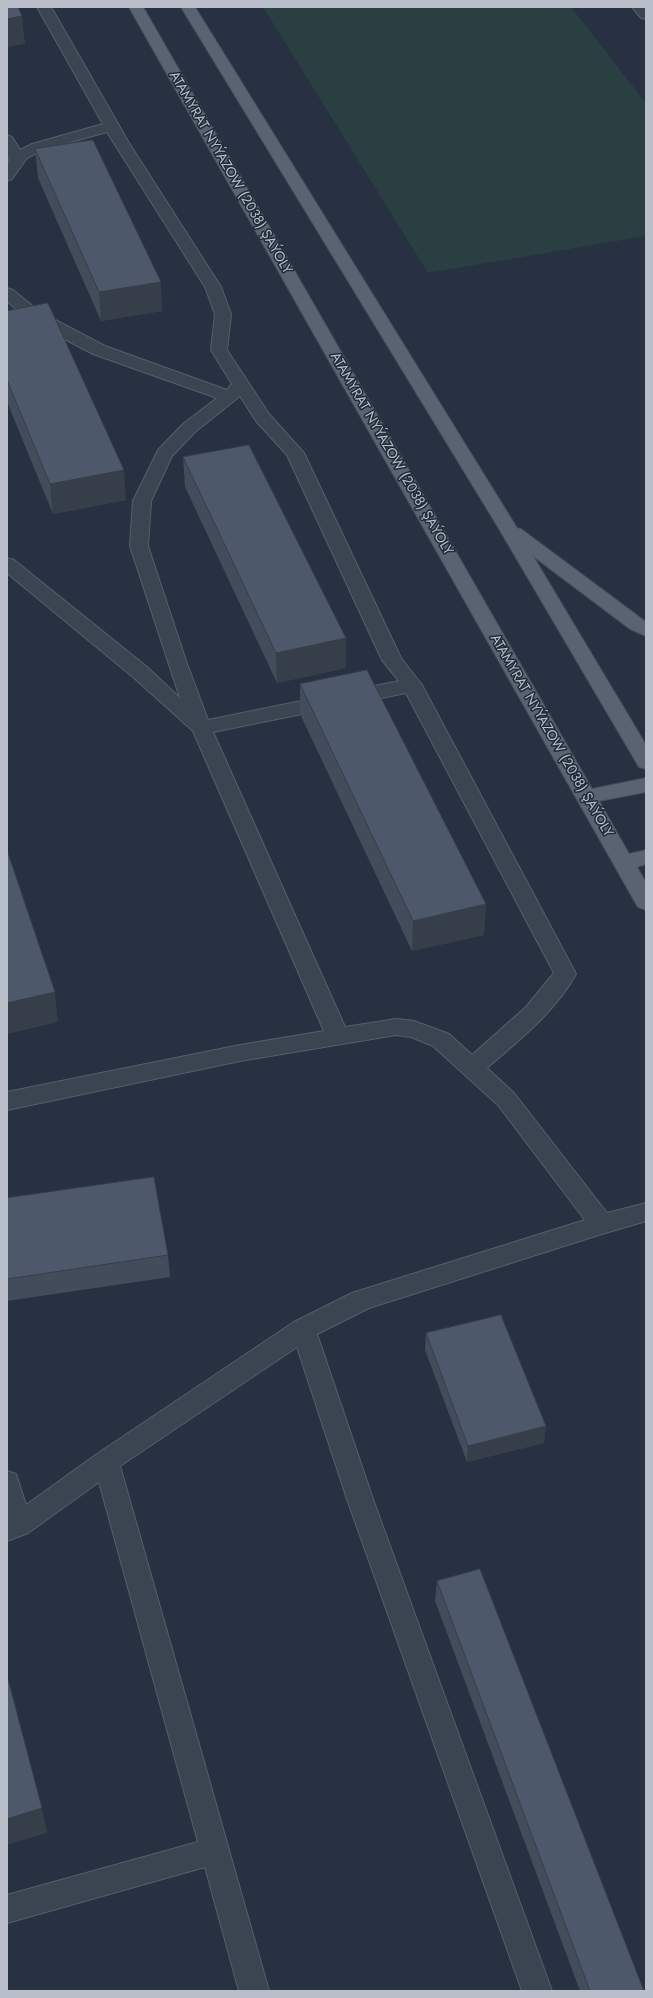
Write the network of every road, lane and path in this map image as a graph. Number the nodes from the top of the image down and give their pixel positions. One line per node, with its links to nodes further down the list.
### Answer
1 (44, 7): 6 (street)
2 (136, 7): 19 (main road, ATAMYRAT NYÝAZOW (2038) ŞAÝOLY)
3 (188, 7): 12 (main road)
4 (640, 7): 5 (street)
5 (646, 15)
6 (111, 126): 8 (street); 11 (street)
7 (7, 140): 8 (street)
8 (18, 160): 9 (street)
9 (7, 176)
10 (7, 293): 11 (street)
11 (235, 391): 15 (street); 16 (street)
12 (507, 527): 14 (main road); 17 (main road)
13 (7, 564): 16 (street)
14 (646, 630)
15 (412, 685): 16 (street); 24 (street)
16 (202, 728): 23 (street)
17 (646, 762)
18 (646, 785): 19 (main road)
19 (586, 797): 21 (main road, ATAMYRAT NYÝAZOW (2038) ŞAÝOLY)
20 (646, 857): 21 (main road)
21 (624, 863): 22 (main road, ATAMYRAT NYÝAZOW (2038) ŞAÝOLY)
22 (646, 902)
23 (338, 1037): 24 (street); 25 (street)
24 (472, 1068): 27 (street)
25 (7, 1101)
26 (646, 1212): 27 (street)
27 (602, 1224): 28 (street)
28 (303, 1329): 29 (street); 35 (street)
29 (106, 1462): 31 (street); 32 (street)
30 (7, 1482): 31 (street)
31 (13, 1527)
32 (214, 1851): 33 (street); 34 (street)
33 (7, 1909)
34 (254, 1991)
35 (537, 1991)

